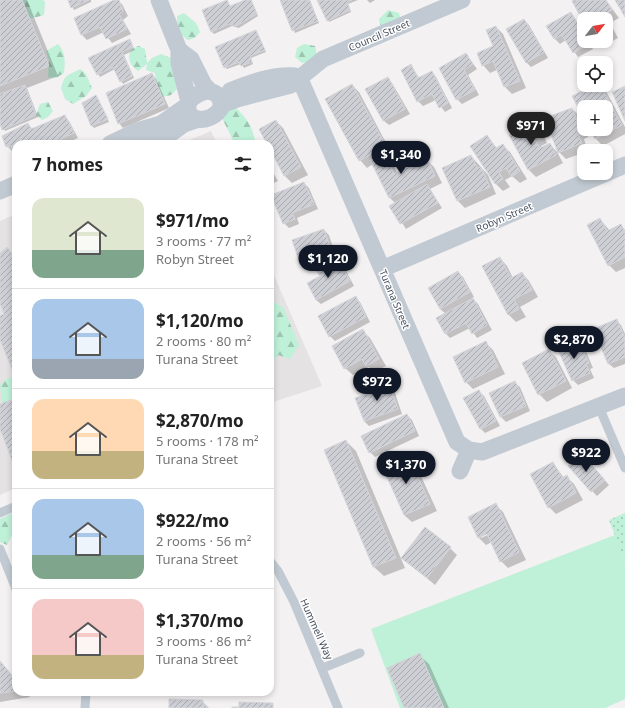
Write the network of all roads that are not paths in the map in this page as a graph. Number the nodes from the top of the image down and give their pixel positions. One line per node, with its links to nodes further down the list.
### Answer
1 (159, 0): 3 (street)
2 (462, 0): 4 (street, Council Street)
3 (180, 50): 5 (street); 6 (street)
4 (299, 77): 5 (street, Council Street); 13 (street, Turana Street)
5 (216, 97): 6 (street); 7 (street)
6 (188, 103): 7 (street); 8 (street)
7 (196, 120): 9 (street)
8 (118, 140)
9 (155, 140)
10 (625, 166): 13 (street, Robyn Street)
11 (12, 186): 12 (street)
12 (0, 191)
13 (382, 269): 16 (street, Turana Street)
14 (625, 396): 15 (street)
15 (599, 407): 16 (street); 17 (lane)
16 (469, 450): 18 (street)
17 (625, 468)
18 (460, 471)
19 (12, 508): 20 (lane)
20 (0, 513)
21 (0, 549): 23 (lane)
22 (274, 566): 25 (lane, Hummell Way)
23 (12, 579)
24 (360, 654): 25 (lane)
25 (323, 668): 28 (lane, Hummell Way)
26 (86, 696): 27 (lane)
27 (85, 708)
28 (338, 708)

